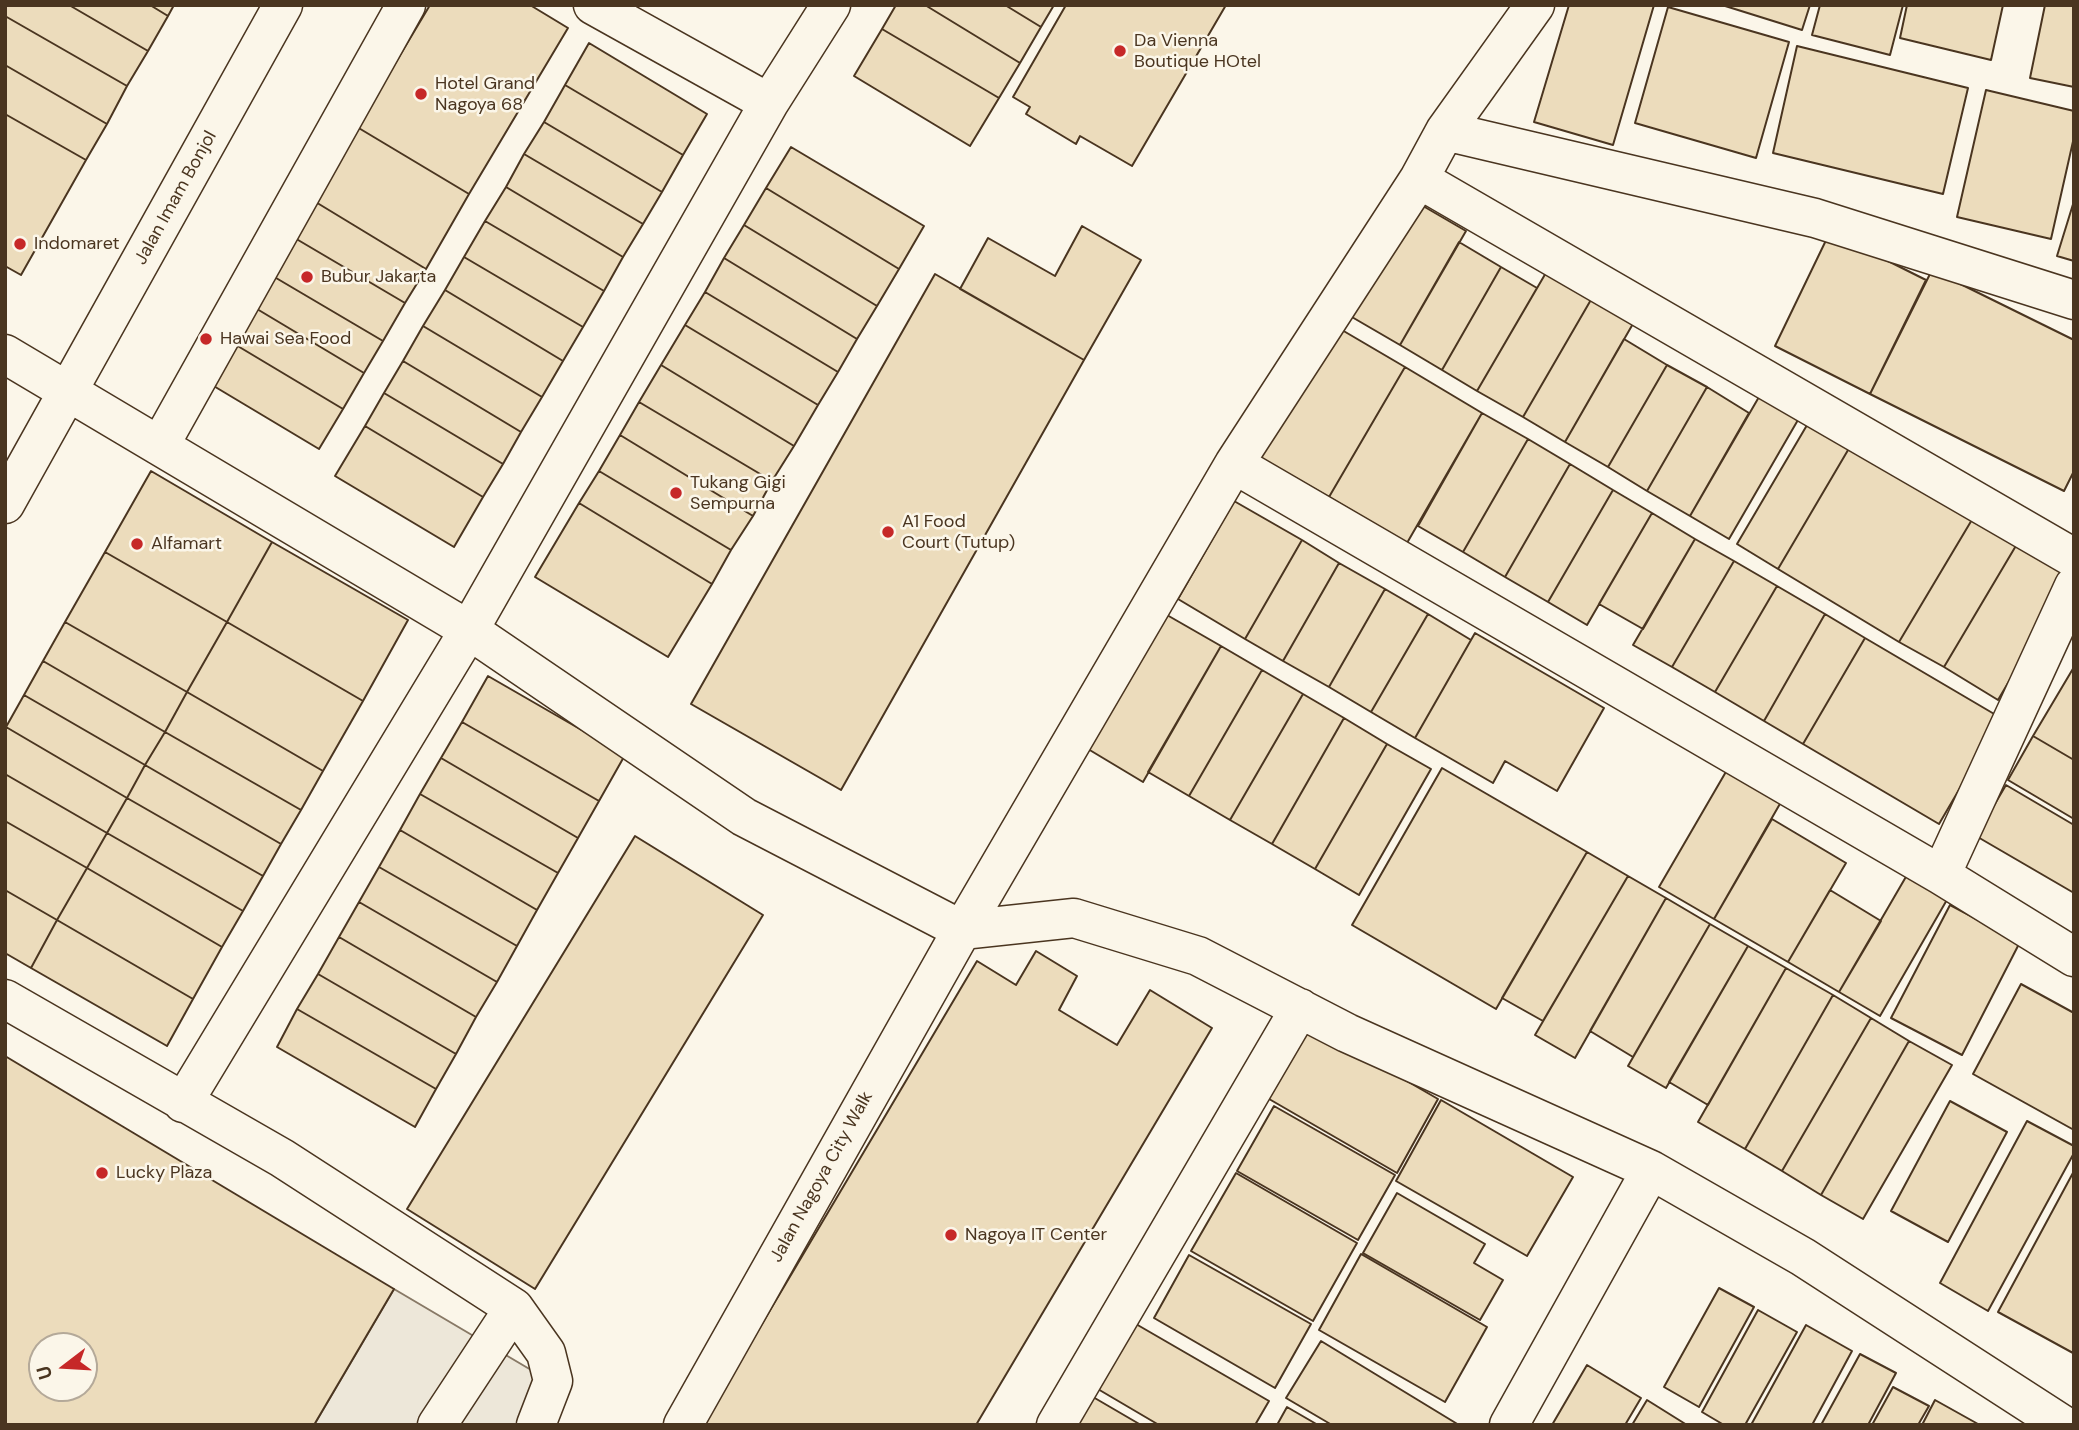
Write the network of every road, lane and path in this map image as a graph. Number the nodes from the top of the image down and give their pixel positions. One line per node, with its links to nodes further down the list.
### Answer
1 (283, 5): 11 (street, Jalan Imam Bonjol)
2 (406, 5): 12 (street)
3 (593, 5): 6 (street)
4 (831, 5): 6 (street)
5 (1535, 5): 7 (street, Jalan Nagoya City Walk)
6 (769, 103): 17 (street)
7 (1445, 131): 8 (street, Jalan Nagoya City Walk); 9 (street)
8 (1419, 179): 13 (street, Jalan Nagoya City Walk); 15 (street)
9 (2074, 300)
10 (5, 354): 11 (street)
11 (69, 390): 12 (street); 14 (street, Jalan Imam Bonjol)
12 (160, 445): 17 (street)
13 (1234, 464): 18 (street); 19 (street, Jalan Nagoya City Walk)
14 (5, 504)
15 (2074, 558)
16 (2074, 586): 18 (street)
17 (469, 631): 19 (street); 23 (street)
18 (1941, 875): 20 (street)
19 (961, 930): 22 (street); 28 (street, Jalan Nagoya City Walk)
20 (2074, 957)
21 (5, 999): 23 (street)
22 (1300, 1008): 24 (street); 29 (street)
23 (183, 1104): 25 (street)
24 (1651, 1170): 30 (street); 31 (street)
25 (514, 1308): 26 (street); 27 (street)
26 (438, 1425)
27 (536, 1425)
28 (683, 1425)
29 (1056, 1425)
30 (1509, 1425)
31 (2063, 1425)

